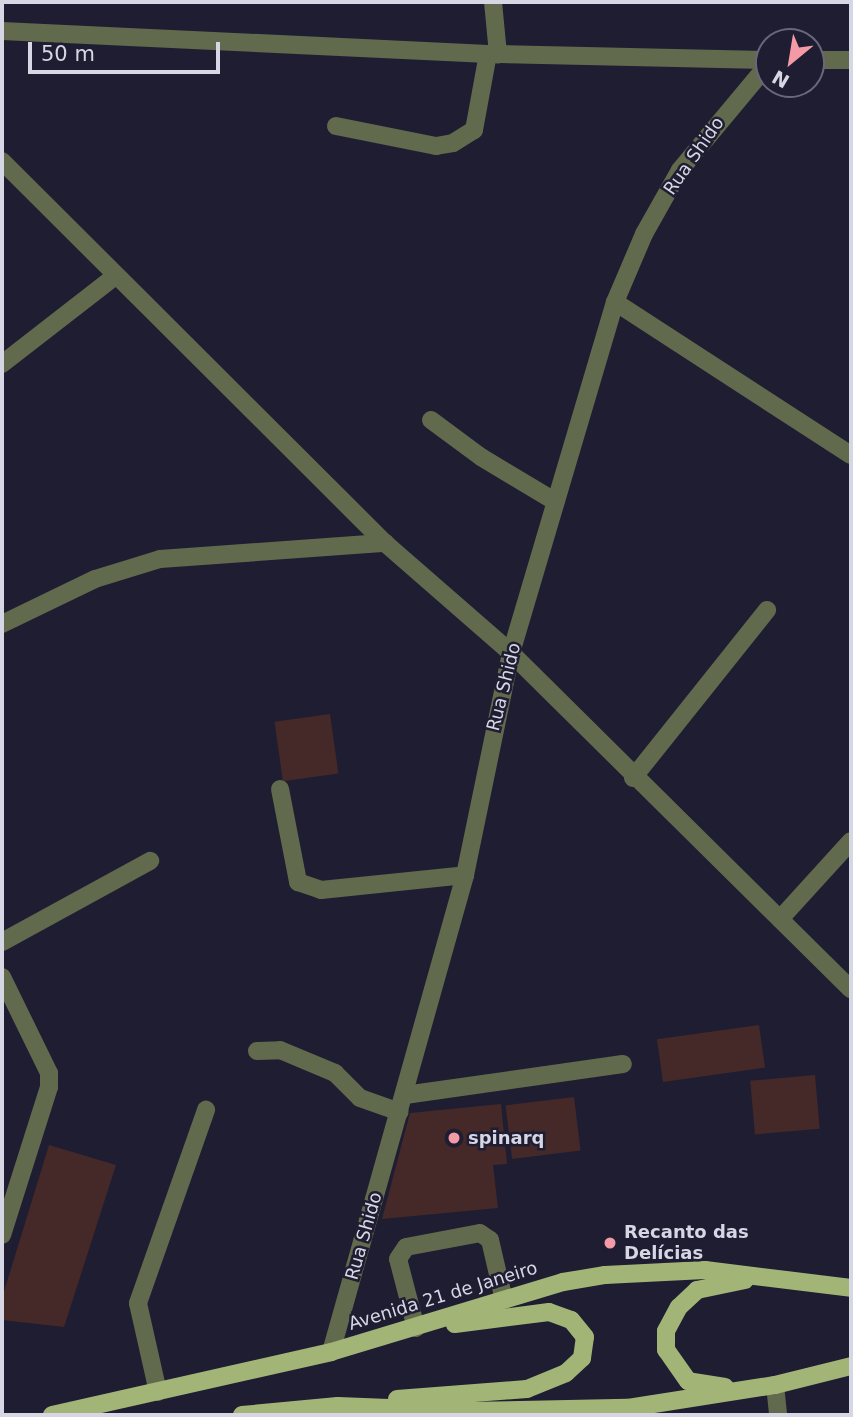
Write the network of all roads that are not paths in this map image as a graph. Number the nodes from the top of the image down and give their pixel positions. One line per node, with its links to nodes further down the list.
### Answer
1 (494, 2): 3 (street)
2 (2, 31): 3 (street)
3 (493, 54): 6 (street); 8 (street)
4 (825, 60): 5 (street)
5 (851, 60)
6 (755, 61)
7 (755, 78): 11 (street, Rua Shido)
8 (335, 126)
9 (2, 161): 10 (street)
10 (114, 277): 12 (street); 16 (street)
11 (615, 302): 14 (street); 15 (street, Rua Shido)
12 (2, 364)
13 (431, 420): 15 (street)
14 (851, 455)
15 (556, 502): 19 (street, Rua Shido)
16 (385, 543): 18 (street); 19 (street)
17 (767, 610): 20 (street)
18 (2, 624)
19 (511, 653): 20 (street); 24 (street, Rua Shido)
20 (633, 778): 25 (street)
21 (280, 789): 24 (street)
22 (851, 841): 25 (street)
23 (150, 861): 26 (street)
24 (465, 875): 31 (street, Rua Shido)
25 (780, 919): 28 (street)
26 (2, 942)
27 (2, 977): 34 (street)
28 (851, 989)
29 (257, 1051): 33 (street)
30 (623, 1064): 31 (street)
31 (405, 1094): 33 (street, Rua Shido)
32 (206, 1110): 44 (street)
33 (400, 1112): 41 (street, Rua Shido)
34 (6, 1209): 35 (street)
35 (2, 1236)
36 (762, 1277): 37 (main road, Avenida 21 de Janeiro); 38 (main road, Avenida 21 de Janeiro); 43 (main road)
37 (851, 1288)
38 (503, 1300): 39 (main road, Avenida 21 de Janeiro); 39 (street)
39 (416, 1328): 40 (main road, Avenida 21 de Janeiro)
40 (395, 1335): 41 (main road, Avenida 21 de Janeiro); 45 (main road)
41 (331, 1352): 44 (main road, Avenida 21 de Janeiro)
42 (851, 1366): 43 (main road)
43 (775, 1385): 46 (main road); 49 (street)
44 (158, 1392): 47 (main road, Avenida 21 de Janeiro)
45 (344, 1411): 46 (main road); 48 (main road)
46 (625, 1412)
47 (52, 1415)
48 (242, 1415)
49 (778, 1415)

